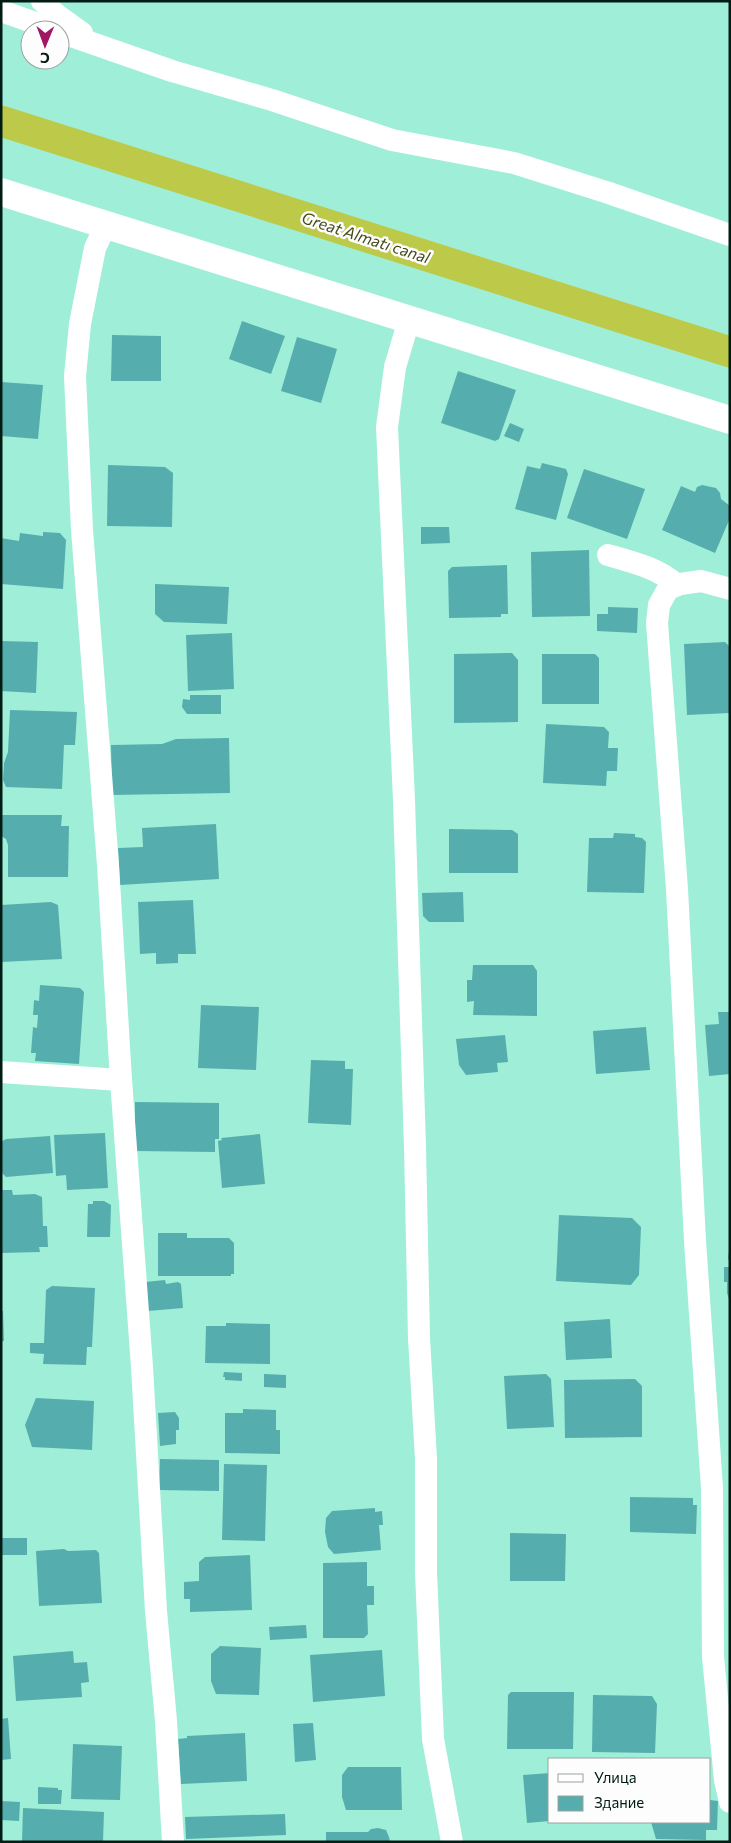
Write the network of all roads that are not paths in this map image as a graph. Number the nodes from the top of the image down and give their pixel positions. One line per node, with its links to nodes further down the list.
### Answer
1 (42, 1): 5 (street)
2 (1, 11): 3 (street)
3 (27, 20)
4 (70, 35): 5 (street)
5 (100, 45): 8 (street)
6 (1, 192): 7 (street)
7 (106, 225): 9 (street); 15 (street)
8 (730, 236)
9 (409, 320): 10 (street); 20 (street)
10 (730, 420)
11 (608, 555): 12 (street)
12 (677, 586): 13 (street); 16 (street)
13 (730, 590)
14 (1, 1072): 15 (street)
15 (121, 1080): 19 (street)
16 (712, 1618): 17 (street); 18 (street)
17 (730, 1633)
18 (730, 1802)
19 (173, 1842)
20 (452, 1842)

